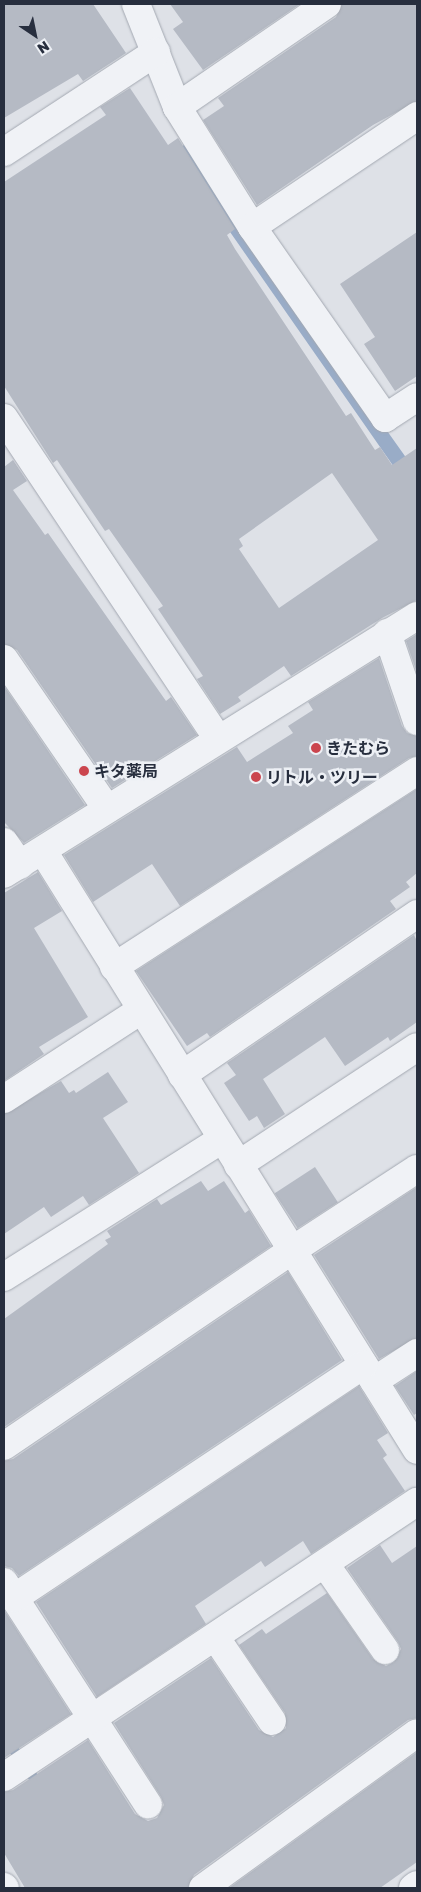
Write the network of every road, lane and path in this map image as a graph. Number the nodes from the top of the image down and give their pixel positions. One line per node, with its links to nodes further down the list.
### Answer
1 (136, 4): 3 (street)
2 (327, 4): 4 (street)
3 (156, 52): 4 (street); 6 (street)
4 (177, 107): 7 (street)
5 (417, 116): 7 (street)
6 (4, 152)
7 (252, 227): 8 (street)
8 (417, 397)
9 (4, 418): 14 (street)
10 (417, 616): 11 (street)
11 (387, 633): 13 (street); 14 (street)
12 (4, 659): 16 (street)
13 (417, 721)
14 (218, 739): 16 (street)
15 (417, 771): 21 (street)
16 (107, 809): 18 (street)
17 (4, 842): 19 (street)
18 (42, 851): 19 (street); 21 (street)
19 (12, 870)
20 (417, 914): 24 (street)
21 (114, 967): 22 (street)
22 (141, 1010): 24 (street); 25 (street)
23 (417, 1047): 27 (street)
24 (182, 1075): 26 (street)
25 (4, 1100)
26 (222, 1139): 27 (street); 30 (street)
27 (238, 1165): 29 (street)
28 (417, 1169): 29 (street)
29 (291, 1251): 32 (street); 33 (street)
30 (4, 1277)
31 (417, 1354): 32 (street)
32 (368, 1373): 34 (street); 37 (street)
33 (4, 1446)
34 (417, 1450)
35 (417, 1502): 36 (street)
36 (325, 1564): 38 (street); 39 (street)
37 (9, 1590): 40 (street)
38 (216, 1638): 40 (street); 41 (street)
39 (385, 1650)
40 (93, 1718): 43 (street); 44 (street)
41 (272, 1721)
42 (417, 1733): 46 (street)
43 (4, 1777)
44 (148, 1804)
45 (417, 1886): 47 (street)
46 (203, 1888)
47 (414, 1888)

